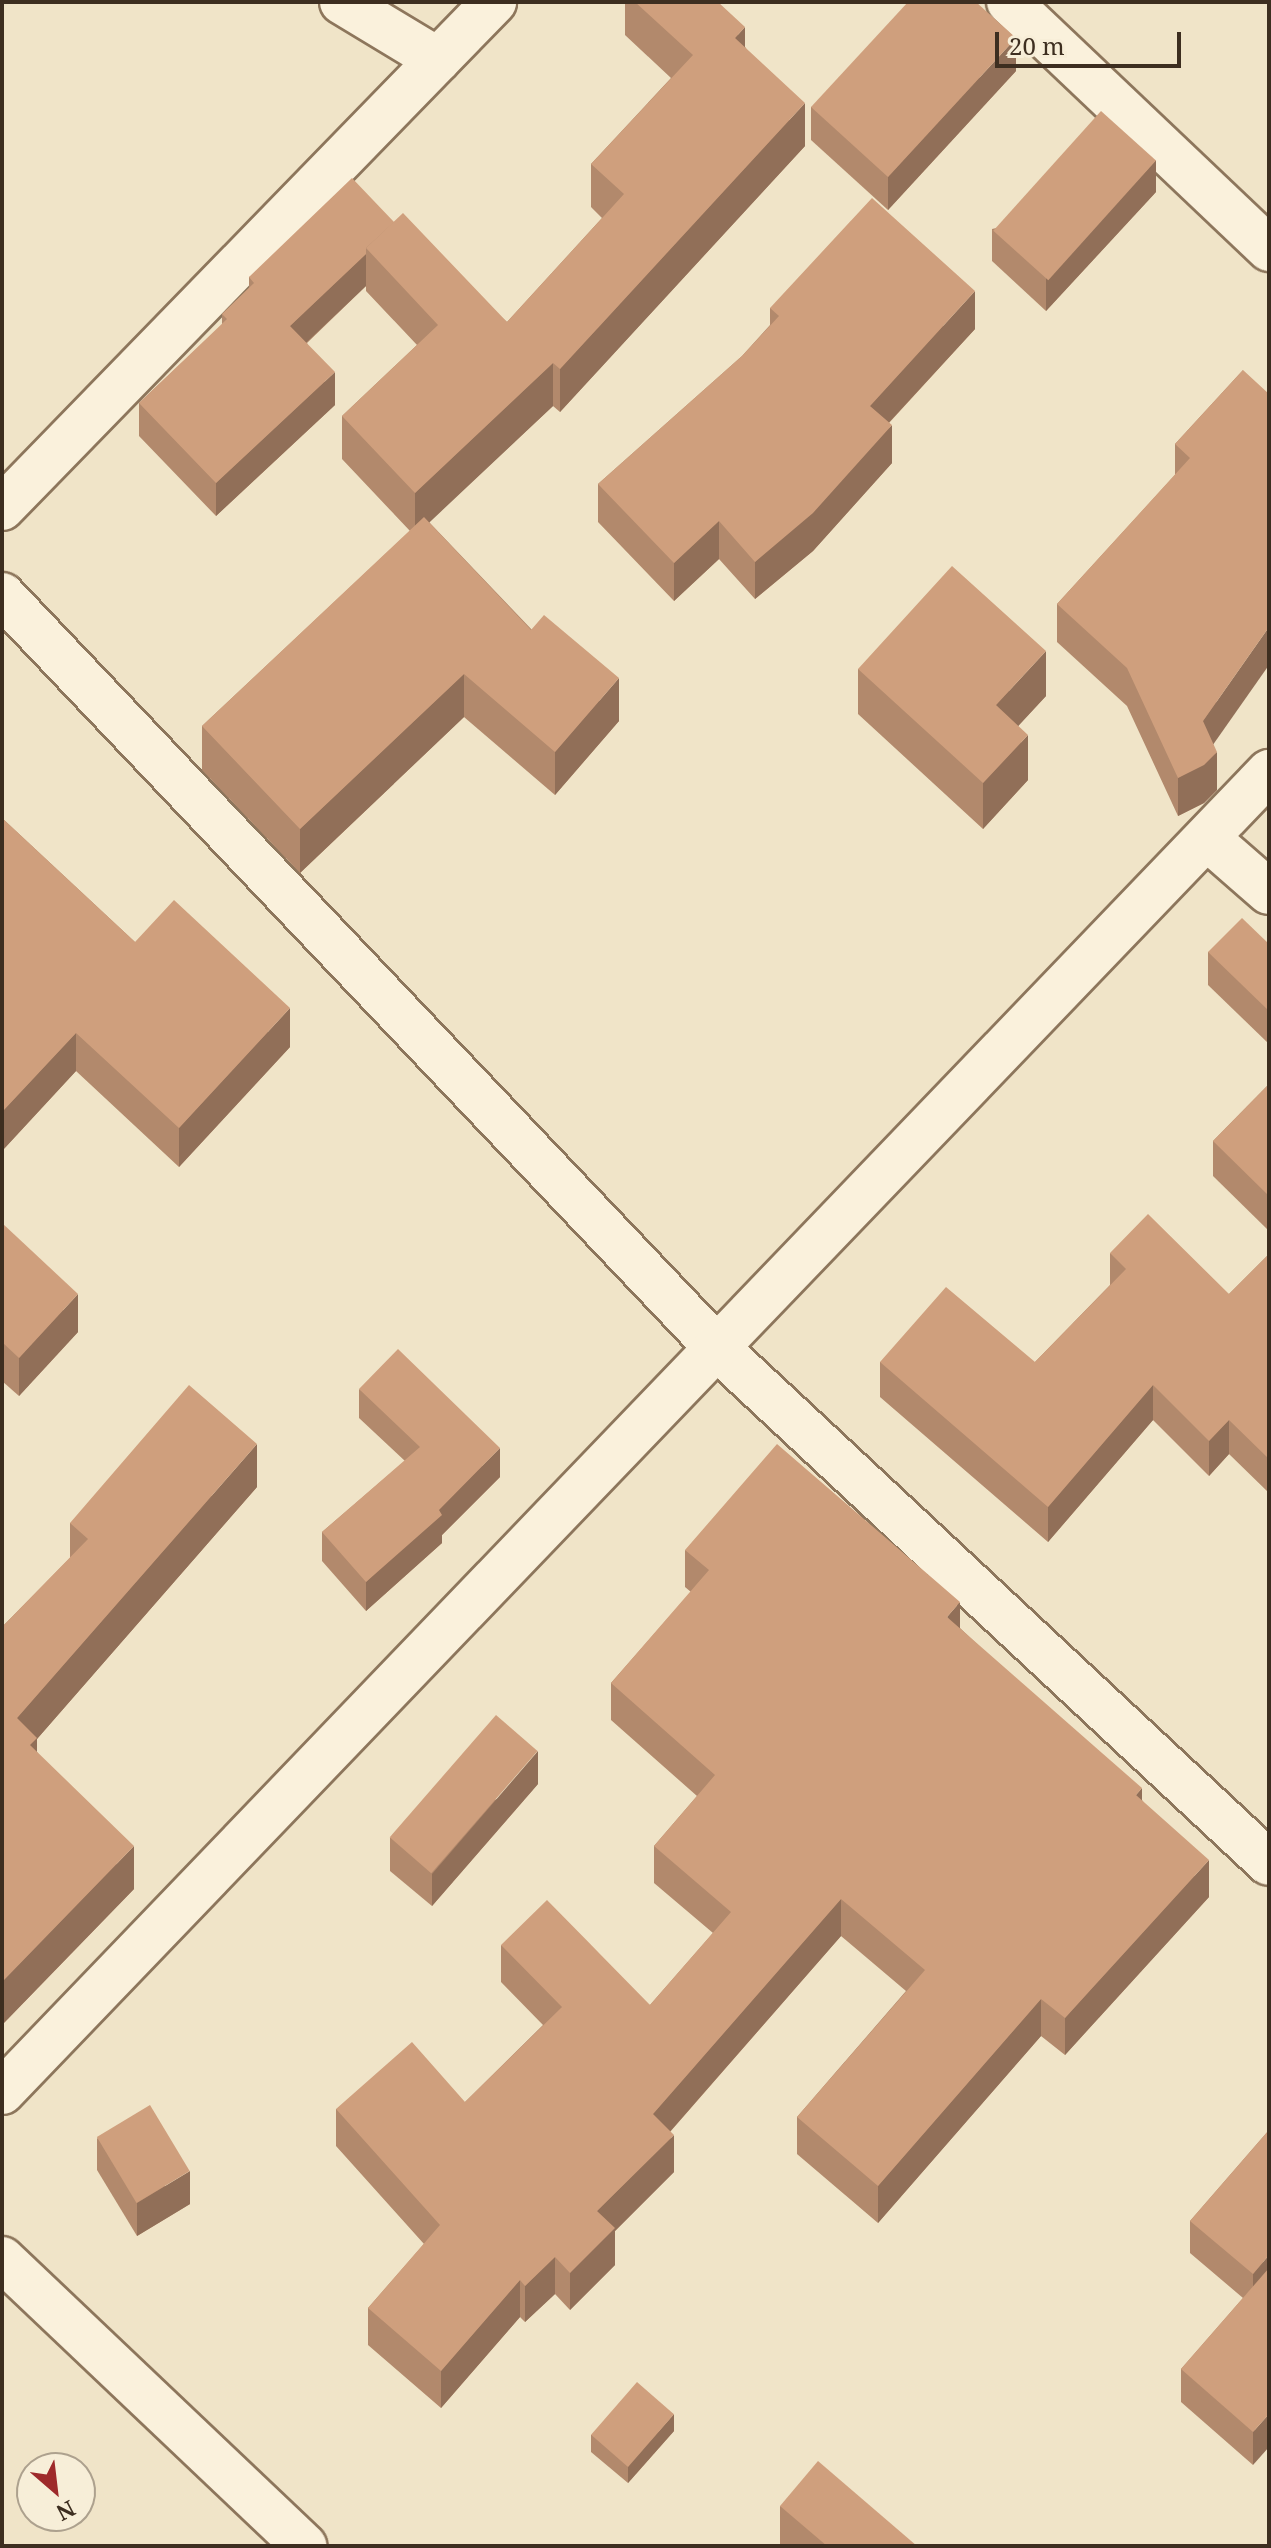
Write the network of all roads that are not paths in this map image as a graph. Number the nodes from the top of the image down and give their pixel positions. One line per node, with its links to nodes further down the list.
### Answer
1 (342, 2): 4 (street)
2 (494, 2): 4 (street)
3 (1009, 2): 5 (street)
4 (438, 60): 6 (street)
5 (1269, 249)
6 (2, 508)
7 (2, 595): 11 (street)
8 (1269, 772): 9 (street)
9 (1207, 838): 10 (street); 11 (street)
10 (1269, 892)
11 (716, 1347): 12 (street); 13 (street)
12 (1269, 1863)
13 (2, 2092)
14 (2, 2259): 15 (street)
15 (304, 2546)

